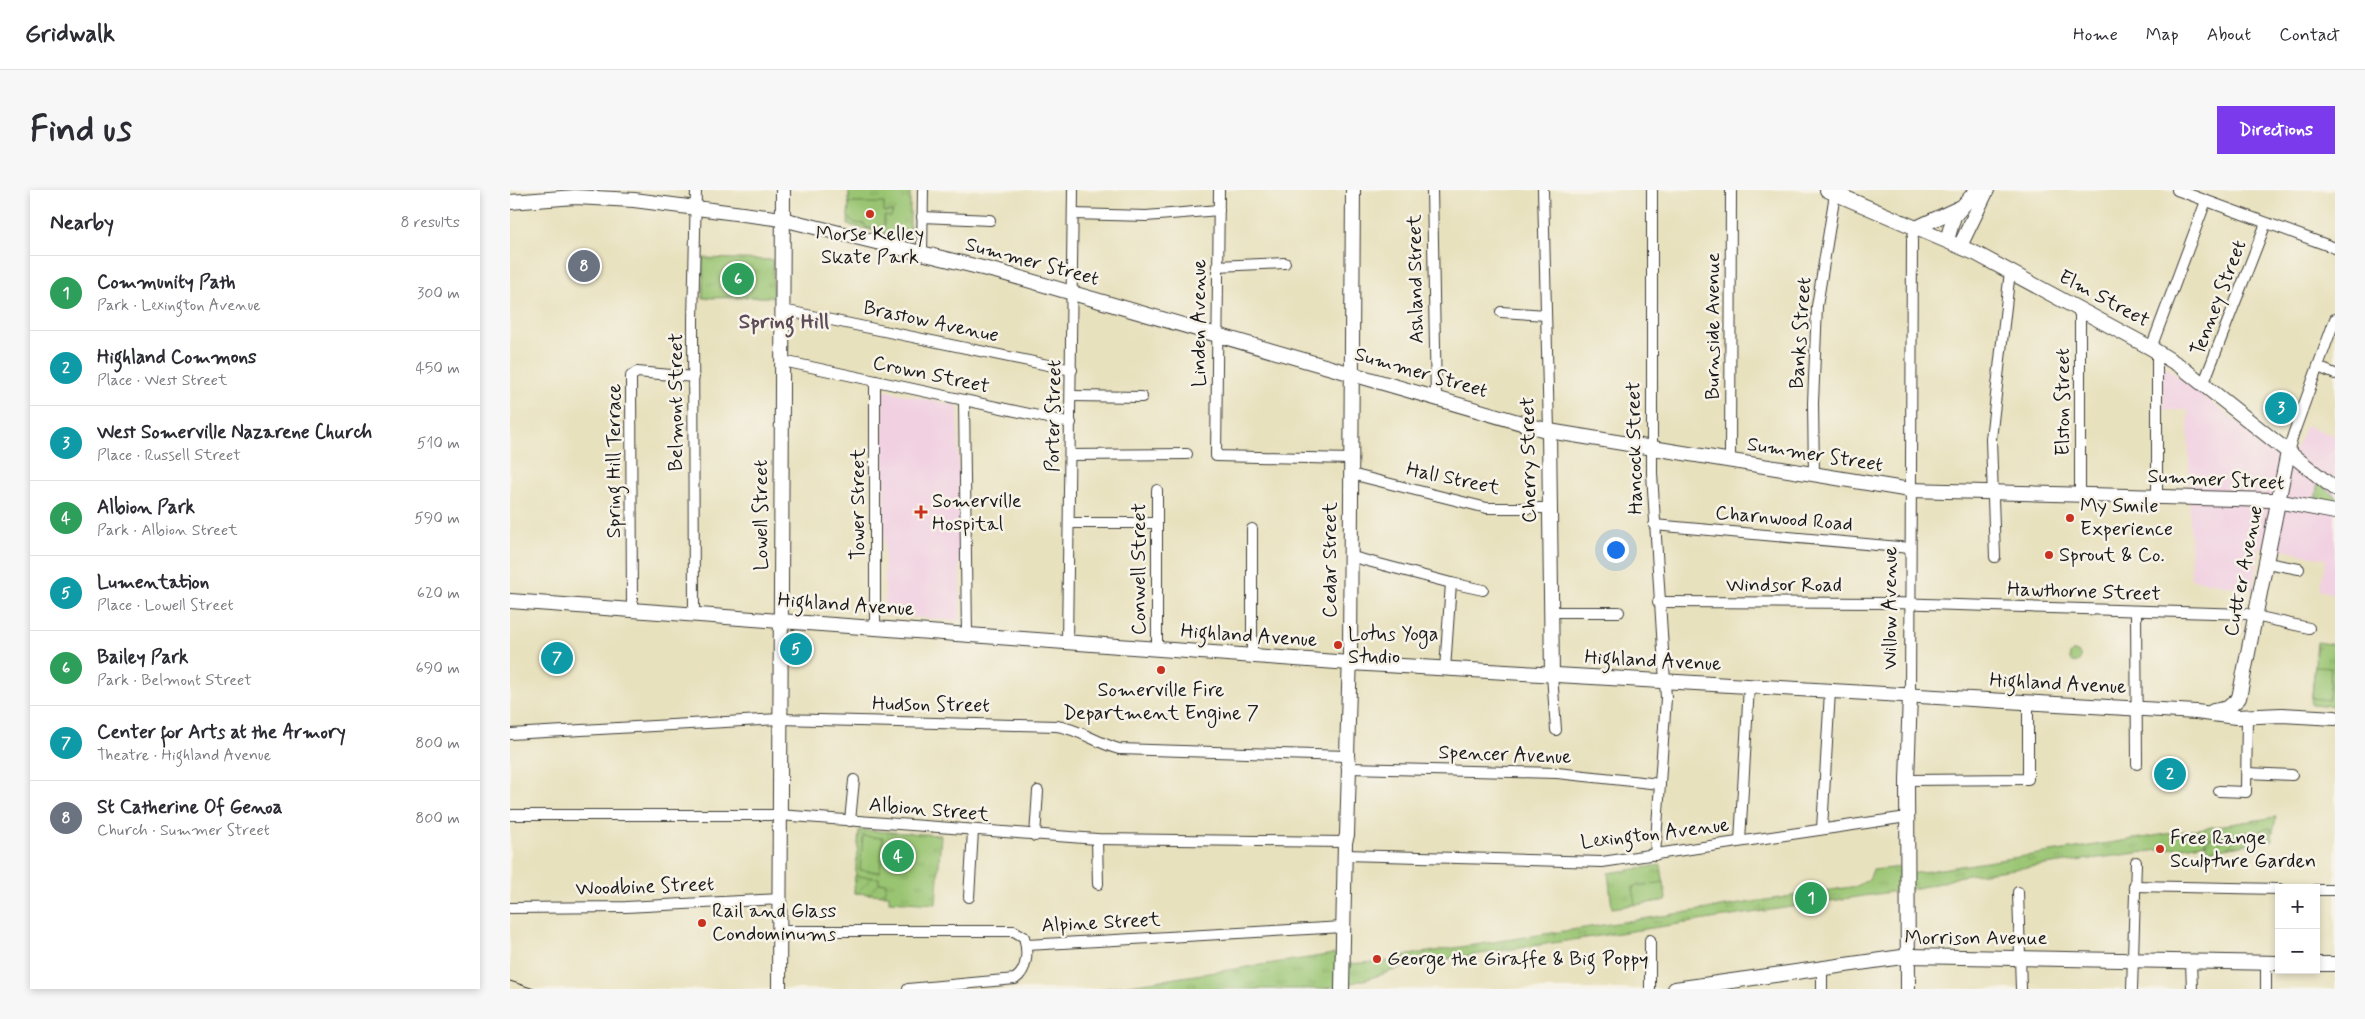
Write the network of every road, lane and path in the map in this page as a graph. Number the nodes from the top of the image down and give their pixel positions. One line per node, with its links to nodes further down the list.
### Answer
1 (696, 190): 19 (street, Belmont Street)
2 (783, 190): 23 (main road, Lowell Street)
3 (923, 190): 22 (street)
4 (1073, 190): 21 (street, Porter Street)
5 (1219, 190): 20 (street, Linden Avenue)
6 (1353, 190): 45 (main road, Cedar Street)
7 (1432, 190): 52 (street, Ashland Street)
8 (1543, 190): 38 (street, Cherry Street)
9 (1652, 190): 56 (street, Hancock Street)
10 (1731, 190): 61 (street, Burnside Avenue)
11 (1977, 190): 18 (main road)
12 (1986, 190): 28 (main road)
13 (2177, 190): 16 (street)
14 (1836, 192): 26 (main road, Elm Street); 63 (street, Banks Street)
15 (564, 194): 17 (main road, Summer Street); 19 (main road, Summer Street)
16 (2206, 201): 25 (street); 41 (street)
17 (510, 202)
18 (1964, 204): 26 (main road); 27 (main road)
19 (696, 209): 23 (main road, Summer Street); 47 (street, Belmont Street)
20 (1219, 210): 21 (street); 32 (street, Linden Avenue)
21 (1073, 214): 34 (street, Porter Street)
22 (922, 217): 24 (street); 30 (street)
23 (782, 219): 30 (main road, Summer Street); 36 (main road, Lowell Street)
24 (990, 220)
25 (2266, 223): 29 (street); 49 (street, Tenney Street)
26 (1916, 228): 27 (main road, Elm Street); 66 (street, Willow Avenue)
27 (1946, 240): 28 (main road, Elm Street)
28 (1960, 246): 33 (main road, Elm Street)
29 (2335, 248)
30 (922, 253): 34 (main road, Summer Street)
31 (1285, 263): 32 (street)
32 (1217, 266): 40 (street, Linden Avenue)
33 (2010, 271): 35 (main road, Elm Street); 67 (street)
34 (1072, 293): 40 (main road, Summer Street); 44 (street, Porter Street)
35 (2080, 309): 41 (main road, Elm Street); 68 (street, Elston Street)
36 (783, 310): 42 (main road, Lowell Street); 44 (street, Brastow Avenue)
37 (1501, 312): 38 (street)
38 (1546, 315): 55 (street, Cherry Street)
39 (2335, 319): 43 (street)
40 (1216, 334): 45 (main road, Summer Street); 60 (street, Linden Avenue)
41 (2154, 350): 49 (main road, Elm Street); 69 (street)
42 (783, 362): 48 (street, Crown Street); 93 (main road, Lowell Street)
43 (2318, 367): 46 (street); 57 (street)
44 (1072, 370): 50 (street, Porter Street)
45 (1352, 374): 52 (main road, Summer Street); 60 (main road, Cedar Street)
46 (2335, 374)
47 (694, 376): 87 (street, Spring Hill Terrace); 91 (street, Belmont Street)
48 (875, 381): 53 (street, Crown Street); 94 (street, Tower Street)
49 (2203, 385): 57 (main road, Elm Street)
50 (1072, 396): 51 (street); 54 (street, Porter Street)
51 (1142, 397)
52 (1436, 398): 55 (main road, Summer Street)
53 (964, 400): 54 (street, Crown Street); 96 (street)
54 (1071, 423): 59 (street, Porter Street)
55 (1549, 431): 56 (main road, Summer Street); 71 (main road, Cherry Street)
56 (1651, 448): 61 (main road, Summer Street); 75 (street, Hancock Street)
57 (2288, 452): 64 (main road, Elm Street); 70 (main road, Cutter Avenue)
58 (1187, 454): 59 (street)
59 (1071, 455): 73 (street, Porter Street)
60 (1351, 459): 62 (main road, Cedar Street)
61 (1730, 461): 63 (main road, Summer Street)
62 (1351, 474): 71 (street, Hall Street); 78 (main road, Cedar Street)
63 (1814, 475): 66 (main road, Summer Street)
64 (2335, 489)
65 (1157, 490): 74 (street, Conwell Street)
66 (1910, 490): 67 (main road, Summer Street); 77 (street, Willow Avenue)
67 (1994, 492): 68 (main road, Summer Street); 79 (street)
68 (2080, 495): 69 (main road, Summer Street)
69 (2157, 496): 70 (main road, Summer Street)
70 (2279, 501): 72 (main road, Summer Street); 80 (main road, Cutter Avenue)
71 (1549, 508): 89 (main road, Cherry Street)
72 (2335, 512)
73 (1070, 523): 74 (street); 97 (street, Porter Street)
74 (1157, 524): 98 (street, Conwell Street)
75 (1654, 525): 77 (street, Charnwood Road); 85 (street, Hancock Street)
76 (1252, 529): 99 (street)
77 (1910, 548): 86 (street, Willow Avenue)
78 (1349, 556): 82 (street); 100 (main road, Cedar Street)
79 (1995, 557)
80 (2267, 563): 81 (street); 92 (main road, Cutter Avenue)
81 (2299, 569)
82 (1451, 582): 83 (street); 101 (street)
83 (1483, 590)
84 (510, 600): 87 (main road, Highland Avenue)
85 (1658, 602): 86 (street, Windsor Road); 103 (street, Hancock Street)
86 (1911, 605): 88 (street, Hawthorne Street); 106 (street, Willow Avenue)
87 (632, 609): 91 (main road, Highland Avenue)
88 (2136, 611): 92 (street, Hawthorne Street); 109 (street)
89 (1551, 612): 90 (street); 102 (main road, Cherry Street)
90 (1619, 612)
91 (694, 614): 93 (main road, Highland Avenue)
92 (2256, 616): 95 (street, Hawthorne Street); 107 (main road, Cutter Avenue)
93 (781, 620): 94 (main road, Highland Avenue); 114 (main road, Lowell Street)
94 (875, 628): 96 (main road, Highland Avenue)
95 (2309, 628)
96 (967, 635): 97 (main road, Highland Avenue)
97 (1068, 642): 98 (main road, Highland Avenue)
98 (1157, 649): 99 (main road, Highland Avenue)
99 (1252, 656): 100 (main road, Highland Avenue)
100 (1350, 663): 101 (main road, Highland Avenue); 117 (main road, Cedar Street)
101 (1445, 669): 102 (main road, Highland Avenue)
102 (1552, 675): 103 (main road, Highland Avenue); 115 (street, Cherry Street)
103 (1665, 681): 104 (main road, Highland Avenue); 123 (street, Hancock Street)
104 (1749, 686): 105 (main road, Highland Avenue); 134 (street)
105 (1830, 690): 106 (main road, Highland Avenue); 130 (street)
106 (1910, 695): 108 (main road, Highland Avenue); 122 (main road, Willow Avenue)
107 (2239, 698): 110 (main road, Highland Avenue); 111 (main road)
108 (2028, 702): 109 (main road, Highland Avenue); 122 (street)
109 (2136, 708): 110 (main road, Highland Avenue); 118 (street)
110 (2196, 712): 112 (main road, Highland Avenue)
111 (2282, 715): 112 (main road, Highland Avenue); 113 (main road, Highland Avenue)
112 (2248, 717): 119 (street)
113 (2335, 718)
114 (780, 719): 116 (street, Hudson Street); 117 (street, Hudson Street); 127 (main road, Lowell Street)
115 (1556, 730)
116 (510, 734)
117 (1348, 762): 123 (street, Spencer Avenue); 135 (main road, Cedar Street)
118 (2137, 764)
119 (2247, 773): 120 (street); 125 (street)
120 (2292, 775)
121 (854, 780): 129 (street)
122 (1907, 780): 128 (main road, Willow Avenue)
123 (1660, 784): 136 (street, Hancock Street)
124 (1038, 791): 132 (street)
125 (2219, 791)
126 (510, 815): 127 (street, Albion Street)
127 (779, 815): 129 (street, Albion Street); 145 (main road, Lowell Street)
128 (1907, 817): 130 (street, Lexington Avenue); 151 (main road, Willow Avenue)
129 (850, 821): 131 (street, Albion Street)
130 (1822, 828): 134 (street, Lexington Avenue)
131 (973, 831): 132 (street, Albion Street); 144 (street)
132 (1035, 836): 133 (street, Albion Street)
133 (1097, 839): 135 (street, Albion Street); 138 (street)
134 (1740, 842): 136 (street, Lexington Avenue)
135 (1345, 849): 136 (street, Lexington Avenue); 147 (main road, Cedar Street)
136 (1655, 855)
137 (2136, 862): 139 (street)
138 (1098, 884)
139 (2134, 886): 140 (street); 153 (street)
140 (2275, 889)
141 (2320, 890): 142 (street)
142 (2335, 890)
143 (2018, 892): 152 (street)
144 (970, 897)
145 (781, 899): 146 (street, Woodbine Street); 148 (main road, Lowell Street)
146 (510, 908)
147 (1344, 927): 150 (street, Alpine Street); 162 (main road, Cedar Street)
148 (779, 931): 150 (street, Alpine Street); 160 (main road, Lowell Street)
149 (1650, 940): 163 (street)
150 (1027, 945): 161 (street)
151 (1909, 956): 152 (main road, Morrison Avenue); 158 (main road, Morrison Avenue); 166 (main road, Willow Avenue)
152 (2020, 957): 153 (main road, Morrison Avenue); 167 (street)
153 (2132, 960): 154 (main road, Morrison Avenue); 168 (street)
154 (2191, 962): 155 (main road, Morrison Avenue); 169 (street)
155 (2272, 963): 170 (street)
156 (2320, 964): 157 (main road)
157 (2335, 964)
158 (1822, 968): 159 (main road, Morrison Avenue); 165 (street)
159 (1739, 984): 164 (main road, Morrison Avenue)
160 (779, 989)
161 (908, 989)
162 (1342, 989)
163 (1650, 989)
164 (1675, 989)
165 (1822, 989)
166 (1908, 989)
167 (2021, 989)
168 (2132, 989)
169 (2192, 989)
170 (2266, 989)

